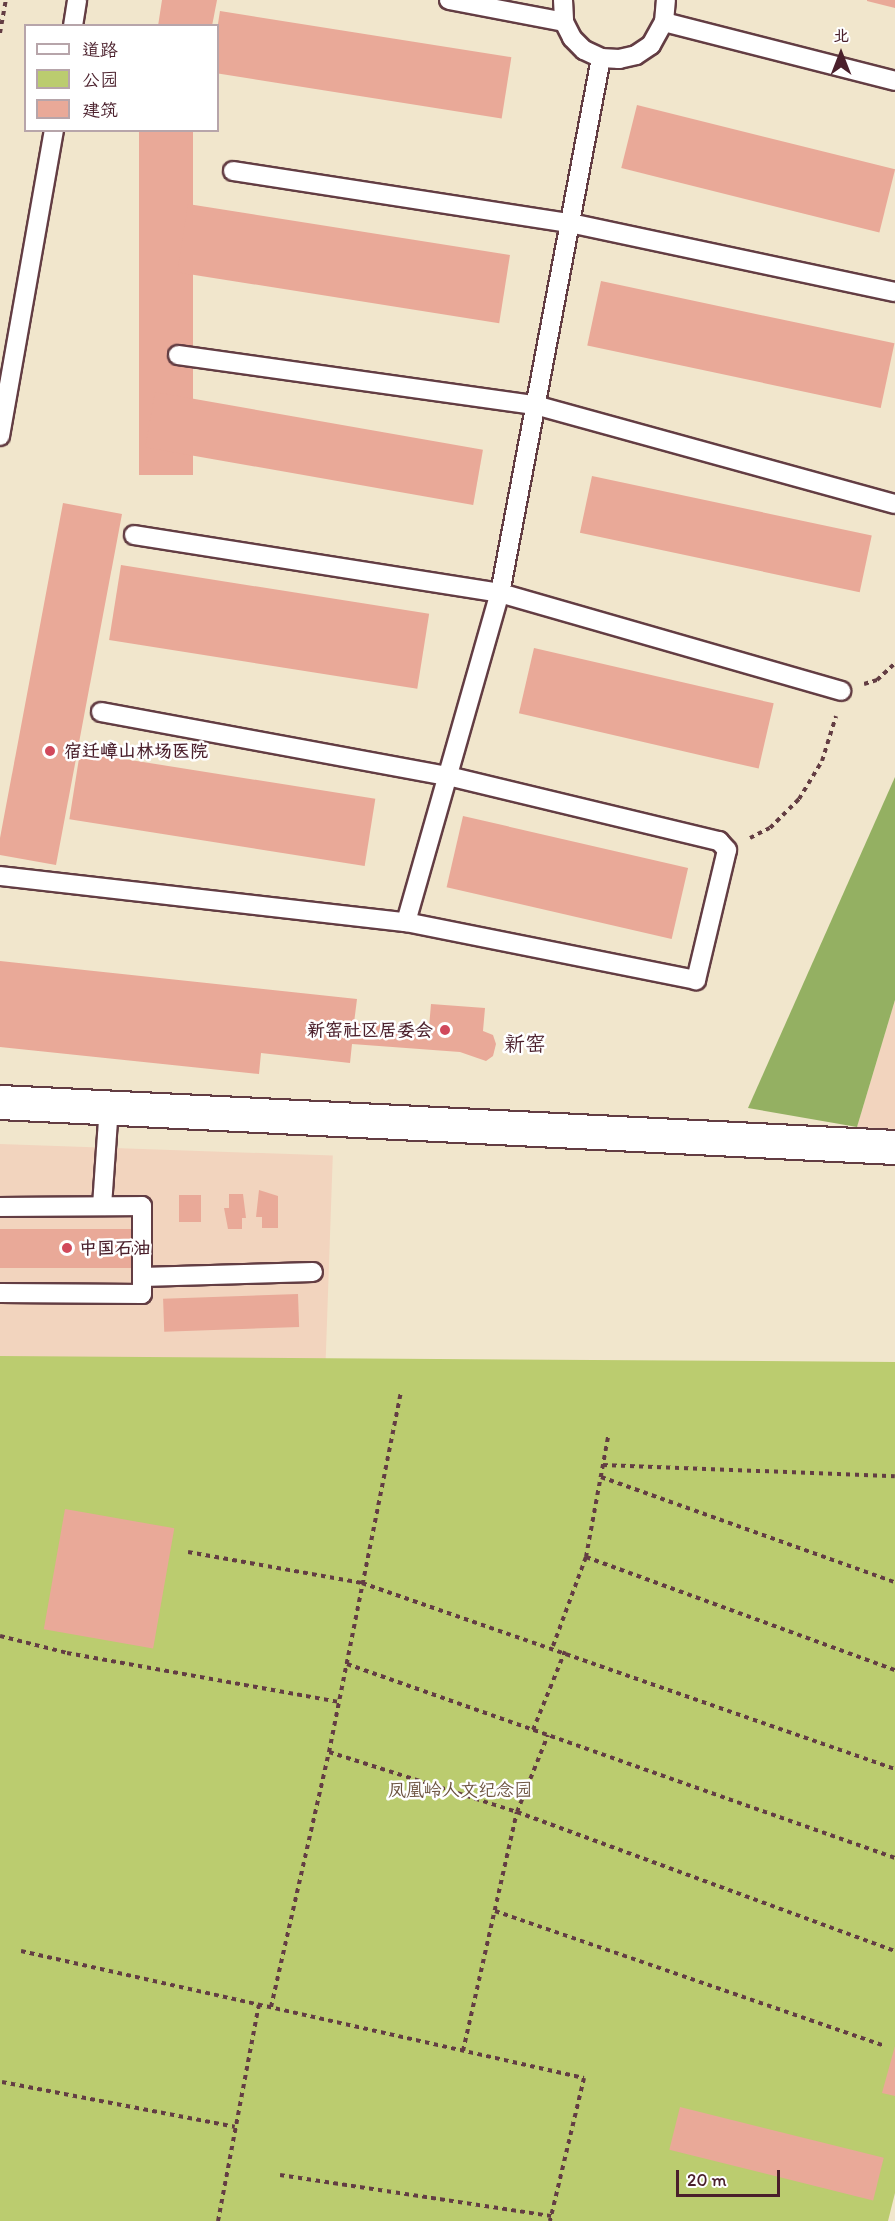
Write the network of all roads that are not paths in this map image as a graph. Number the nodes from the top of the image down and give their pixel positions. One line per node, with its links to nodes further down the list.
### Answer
1 (77, 0): 7 (lane)
2 (449, 0): 5 (lane)
3 (563, 0): 5 (lane)
4 (666, 0): 6 (lane)
5 (564, 22): 8 (lane)
6 (664, 22): 8 (lane); 9 (lane)
7 (73, 24)
8 (601, 57): 12 (lane)
9 (895, 81)
10 (54, 132): 16 (lane)
11 (233, 171): 12 (lane)
12 (570, 223): 13 (lane); 15 (lane)
13 (895, 292)
14 (178, 355): 15 (lane)
15 (535, 405): 17 (lane); 19 (lane)
16 (0, 436)
17 (895, 504)
18 (134, 535): 19 (lane)
19 (500, 593): 20 (lane); 22 (lane)
20 (841, 691)
21 (100, 712): 22 (lane)
22 (448, 776): 24 (lane); 24 (lane)
23 (0, 876): 24 (lane)
24 (406, 922)
25 (0, 1102): 26 (street)
26 (109, 1107): 27 (street); 28 (lane)
27 (895, 1147)
28 (102, 1206): 29 (lane); 31 (lane)
29 (0, 1207)
30 (313, 1272): 31 (lane)
31 (142, 1277): 32 (lane)
32 (0, 1293)

